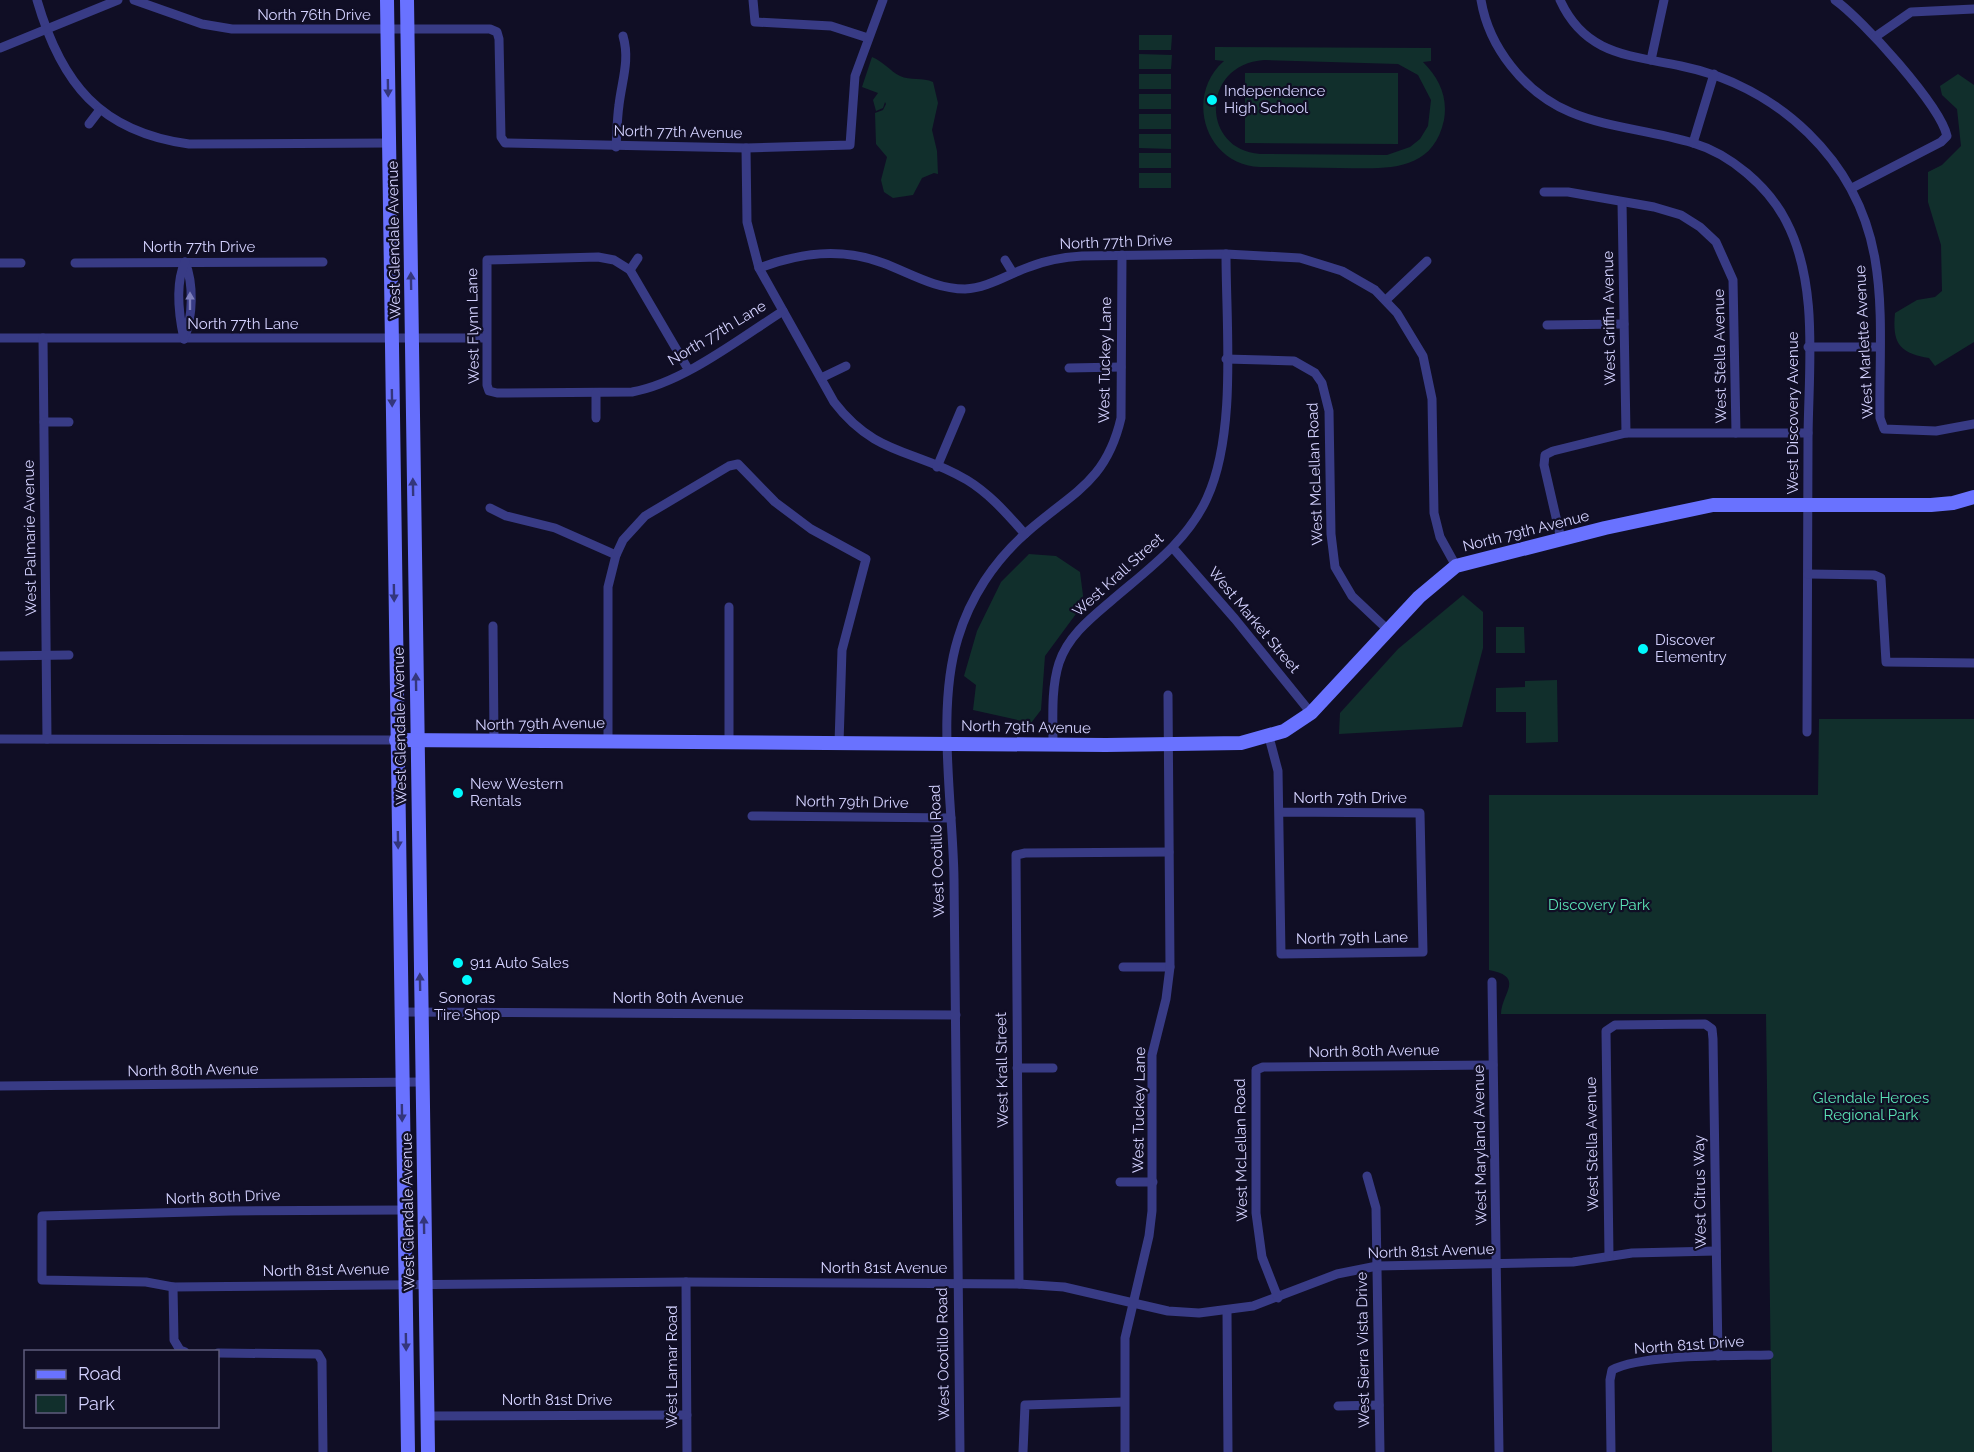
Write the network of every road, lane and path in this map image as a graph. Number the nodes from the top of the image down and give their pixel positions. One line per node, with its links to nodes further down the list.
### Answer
1 (37, 0): 14 (street)
2 (118, 0): 14 (street)
3 (134, 0): 15 (street, North 76th Drive)
4 (387, 0): 15 (main road, West Glendale Avenue)
5 (407, 0): 16 (main road, West Glendale Avenue)
6 (753, 0): 19 (street)
7 (883, 0): 19 (street)
8 (1480, 0): 25 (street)
9 (1560, 0): 21 (street, West Marlette Avenue)
10 (1664, 0): 21 (street)
11 (1835, 0): 18 (street)
12 (1935, 4): 13 (street); 18 (street)
13 (1974, 9)
14 (47, 29): 20 (street); 23 (street)
15 (387, 30): 16 (street, North 76th Drive); 26 (main road, West Glendale Avenue, one-way to 26)
16 (408, 30): 27 (street, North 76th Drive); 54 (main road, West Glendale Avenue, one-way to 16)
17 (623, 36): 28 (street)
18 (1875, 37): 30 (street)
19 (868, 38): 29 (street, North 77th Avenue)
20 (0, 48)
21 (1651, 60): 22 (street, West Marlette Avenue)
22 (1714, 74): 25 (street); 30 (street, West Marlette Avenue)
23 (99, 111): 24 (street); 26 (street)
24 (89, 124)
25 (1693, 142): 56 (street, West Discovery Avenue)
26 (388, 143): 53 (main road, West Glendale Avenue)
27 (505, 143): 28 (street, North 77th Avenue)
28 (616, 147): 29 (street, North 77th Avenue)
29 (746, 148): 43 (street)
30 (1852, 188): 57 (street, West Marlette Avenue)
31 (1544, 192): 32 (street)
32 (1622, 202): 48 (street, West Griffin Avenue); 72 (street, West Stella Avenue)
33 (1226, 254): 34 (street, North 77th Drive); 46 (street, North 77th Drive); 58 (street, West Krall Street)
34 (1122, 255): 45 (street, North 77th Drive); 60 (street, West Tuckey Lane)
35 (638, 258): 44 (street)
36 (1005, 260): 45 (street)
37 (1427, 261): 46 (street)
38 (185, 262): 39 (street, North 77th Drive); 42 (street, North 77th Drive); 52 (street)
39 (323, 262)
40 (0, 263): 41 (street)
41 (21, 263)
42 (75, 263)
43 (759, 268): 45 (street, North 77th Drive); 47 (street)
44 (630, 270): 55 (street, West Flynn Lane); 62 (street)
45 (1013, 273)
46 (1386, 300): 82 (street)
47 (783, 312): 62 (street, North 77th Lane); 63 (street)
48 (1624, 324): 49 (street); 71 (street, West Griffin Avenue)
49 (1547, 325)
50 (0, 338): 51 (street, North 77th Lane)
51 (43, 338): 52 (street, North 77th Lane); 68 (street, West Palmarie Avenue)
52 (184, 339): 53 (street, North 77th Lane)
53 (391, 339): 54 (street, North 77th Lane); 97 (main road, West Glendale Avenue, one-way to 97)
54 (411, 339): 55 (street, North 77th Lane); 99 (main road, West Glendale Avenue, one-way to 54)
55 (486, 339): 64 (street, West Flynn Lane)
56 (1808, 347): 57 (street); 73 (street, West Discovery Avenue)
57 (1879, 347): 70 (street, West Marlette Avenue)
58 (1226, 359): 80 (street, West Krall Street); 86 (street, West McLellan Road)
59 (846, 366): 63 (street)
60 (1121, 367): 61 (street); 78 (street, West Tuckey Lane)
61 (1069, 368)
62 (688, 369): 65 (street, North 77th Lane)
63 (821, 378): 74 (street)
64 (489, 391): 65 (street, North 77th Lane)
65 (596, 393): 67 (street)
66 (961, 410): 74 (street)
67 (596, 418)
68 (44, 422): 69 (street); 87 (street, West Palmarie Avenue)
69 (69, 422)
70 (1974, 424)
71 (1626, 433): 72 (street); 79 (street)
72 (1736, 433): 73 (street)
73 (1808, 433): 76 (street, West Discovery Avenue)
74 (937, 467): 78 (street)
75 (1974, 497): 76 (main road, North 79th Avenue)
76 (1808, 504): 79 (main road, North 79th Avenue); 83 (street, West Discovery Avenue)
77 (490, 508): 81 (street)
78 (1024, 534): 103 (street, West Ocotillo Road)
79 (1561, 539): 82 (main road, North 79th Avenue)
80 (1173, 548): 92 (street, West Market Street); 104 (street, West Krall Street)
81 (616, 555): 98 (street); 102 (street)
82 (1456, 566): 86 (main road, North 79th Avenue)
83 (1808, 574): 90 (street); 93 (street, West Discovery Avenue)
84 (729, 607): 101 (street)
85 (493, 626): 100 (street)
86 (1388, 630): 92 (main road, North 79th Avenue)
87 (46, 655): 88 (street); 89 (street); 96 (street, West Palmarie Avenue)
88 (69, 655)
89 (0, 656)
90 (1974, 663)
91 (1168, 695): 105 (street, West Tuckey Lane)
92 (1311, 713): 94 (main road, North 79th Avenue)
93 (1807, 732)
94 (1269, 737): 105 (main road, North 79th Avenue); 106 (street)
95 (0, 739): 96 (street, North 79th Avenue)
96 (47, 739): 97 (street, North 79th Avenue)
97 (396, 740): 99 (main road, North 79th Avenue); 114 (main road, West Glendale Avenue, one-way to 114)
98 (608, 740): 100 (main road, North 79th Avenue); 101 (main road, North 79th Avenue)
99 (416, 741): 100 (main road, North 79th Avenue); 115 (main road, West Glendale Avenue, one-way to 99)
100 (494, 741)
101 (729, 742): 102 (main road, North 79th Avenue)
102 (839, 743): 103 (main road, North 79th Avenue)
103 (948, 743): 104 (main road, North 79th Avenue); 108 (street, West Ocotillo Road)
104 (1053, 744): 105 (main road, North 79th Avenue)
105 (1169, 745): 109 (street, West Tuckey Lane)
106 (1279, 812): 110 (street, North 79th Drive); 110 (street, North 79th Lane)
107 (752, 816): 108 (street, North 79th Drive)
108 (951, 818): 116 (street, West Ocotillo Road)
109 (1169, 852): 111 (street, West Tuckey Lane); 119 (street, West Krall Street)
110 (1423, 952)
111 (1170, 966): 112 (street); 127 (street, West Tuckey Lane)
112 (1123, 967)
113 (1492, 982): 118 (street, West Maryland Avenue)
114 (401, 1012): 115 (street, North 80th Avenue); 123 (main road, West Glendale Avenue)
115 (421, 1012): 116 (street, North 80th Avenue); 122 (main road, West Glendale Avenue)
116 (956, 1015): 135 (street, West Ocotillo Road)
117 (1606, 1031): 129 (street, West Citrus Way); 130 (street, West Stella Avenue)
118 (1494, 1065): 121 (street, North 80th Avenue); 131 (street, West Maryland Avenue)
119 (1017, 1068): 120 (street); 138 (street, West Krall Street)
120 (1053, 1068)
121 (1256, 1070): 140 (street, West McLellan Road)
122 (422, 1082): 123 (street, North 80th Avenue); 137 (main road, West Glendale Avenue, one-way to 122)
123 (402, 1083): 124 (street, North 80th Avenue); 128 (main road, West Glendale Avenue, one-way to 128)
124 (0, 1086)
125 (1367, 1176): 132 (street, West Sierra Vista Drive)
126 (1120, 1182): 127 (street)
127 (1153, 1182): 141 (street, West Tuckey Lane)
128 (404, 1210): 133 (street, North 80th Drive); 136 (main road, West Glendale Avenue)
129 (1716, 1251): 130 (street, North 81st Avenue); 146 (street, West Citrus Way)
130 (1609, 1256): 131 (street, North 81st Avenue)
131 (1496, 1264): 132 (street, North 81st Avenue); 161 (street, West Maryland Avenue)
132 (1377, 1266): 140 (street, North 81st Avenue); 148 (street, West Sierra Vista Drive)
133 (42, 1280): 139 (street, North 81st Avenue)
134 (686, 1282): 135 (street, North 81st Avenue); 137 (street, North 81st Avenue); 150 (street, West Lamar Road)
135 (956, 1283): 138 (street, North 81st Avenue); 156 (street, West Ocotillo Road)
136 (405, 1284): 137 (street, North 81st Avenue); 139 (street, North 81st Avenue); 153 (main road, West Glendale Avenue, one-way to 153)
137 (425, 1284): 151 (main road, West Glendale Avenue)
138 (1019, 1284): 141 (street, North 81st Avenue)
139 (173, 1287): 143 (street)
140 (1278, 1298): 142 (street, North 81st Avenue)
141 (1133, 1302): 142 (street, North 81st Avenue); 147 (street, West Tuckey Lane)
142 (1227, 1312): 159 (street)
143 (182, 1350)
144 (219, 1353): 152 (street)
145 (1769, 1355): 146 (street, North 81st Drive)
146 (1718, 1356): 162 (street, North 81st Drive)
147 (1124, 1402): 157 (street); 158 (street, West Tuckey Lane)
148 (1379, 1405): 149 (street); 160 (street, West Sierra Vista Drive)
149 (1338, 1406)
150 (687, 1415): 151 (street, North 81st Drive); 155 (street, West Lamar Road)
151 (428, 1416): 154 (main road, West Glendale Avenue)
152 (324, 1452)
153 (408, 1452)
154 (428, 1452)
155 (687, 1452)
156 (960, 1452)
157 (1023, 1452)
158 (1125, 1452)
159 (1228, 1452)
160 (1380, 1452)
161 (1499, 1452)
162 (1611, 1452)

